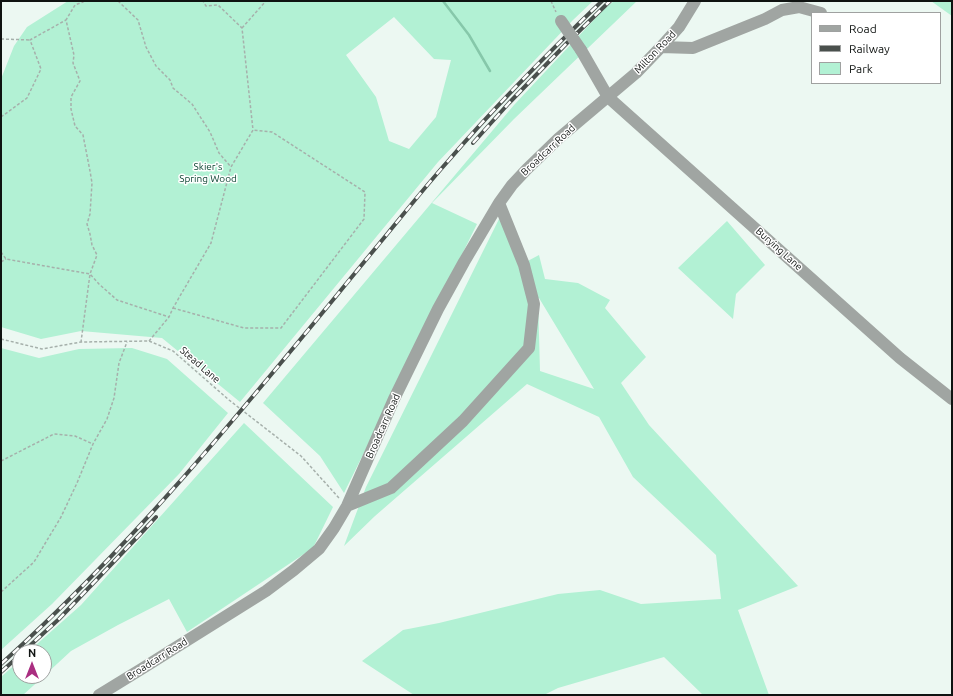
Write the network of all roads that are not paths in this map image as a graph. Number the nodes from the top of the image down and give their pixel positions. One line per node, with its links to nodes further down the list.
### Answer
1 (695, 1): 4 (street, Milton Road)
2 (817, 12): 4 (street)
3 (561, 21): 5 (street, Burying Lane, bridge)
4 (661, 47): 5 (street, Milton Road)
5 (608, 97): 6 (street, Broadcarr Road); 7 (street, Burying Lane)
6 (499, 203): 8 (street, Broadcarr Road); 8 (street)
7 (952, 399)
8 (347, 506): 9 (street, Broadcarr Road)
9 (98, 695)

